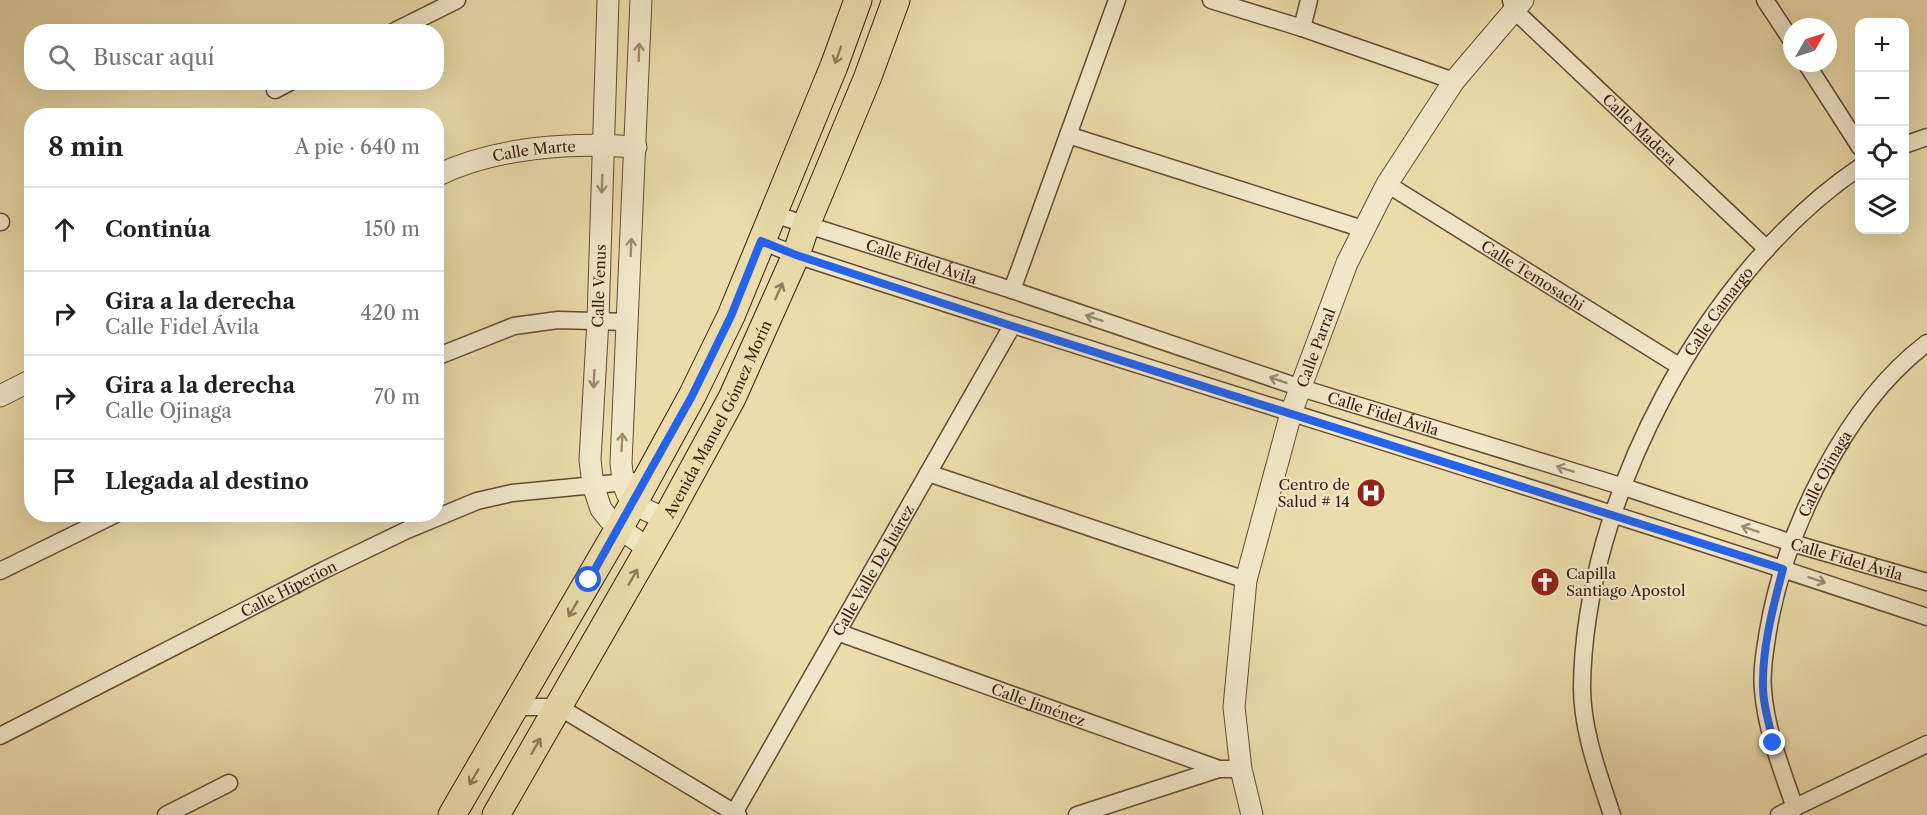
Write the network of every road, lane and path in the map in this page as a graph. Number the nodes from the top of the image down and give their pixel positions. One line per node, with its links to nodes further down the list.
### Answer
1 (457, 0): 11 (street)
2 (608, 0): 19 (street, Calle Venus)
3 (642, 0): 21 (street, Calle Venus, one-way to 3)
4 (858, 0): 25 (main road, one-way to 25)
5 (896, 0): 26 (main road, Avenida Manuel Gómez Morín)
6 (1117, 0): 16 (street)
7 (1211, 0): 13 (street)
8 (1309, 0): 13 (street)
9 (1766, 0): 12 (street)
10 (1516, 3): 15 (street, Calle Parral); 29 (street, Calle Madera)
11 (409, 24)
12 (1783, 27)
13 (1302, 28): 15 (street)
14 (1812, 72): 18 (street)
15 (1454, 81): 24 (street, Calle Parral)
16 (1068, 135): 27 (street); 31 (street)
17 (1927, 137): 20 (street)
18 (1855, 139)
19 (603, 144): 21 (street, Calle Marte); 23 (street, Calle Marte); 32 (street, Calle Venus, one-way to 32)
20 (1909, 144)
21 (636, 147): 33 (street, Calle Venus, one-way to 21)
22 (1855, 171): 29 (street, Calle Camargo)
23 (444, 172)
24 (1388, 184): 27 (street, Calle Parral); 37 (street, Calle Temosachi)
25 (772, 214): 26 (street, Calle Fidel Ávila); 28 (main road)
26 (806, 225): 30 (main road, Avenida Manuel Gómez Morín); 31 (street, Calle Fidel Ávila)
27 (1363, 229): 39 (street, Calle Parral)
28 (761, 241): 30 (street, Calle Fidel Ávila); 45 (main road)
29 (1767, 249): 37 (street, Calle Camargo)
30 (796, 255): 34 (street, Calle Fidel Ávila); 48 (main road, Avenida Manuel Gómez Morín, one-way to 30)
31 (1012, 290): 39 (street, Calle Fidel Ávila, one-way to 31)
32 (598, 320): 33 (street); 36 (street); 43 (street, Calle Venus, one-way to 43)
33 (628, 322): 45 (street, Calle Venus, one-way to 33)
34 (1012, 326): 41 (street, Calle Fidel Ávila); 42 (street, Calle Valle De Juárez)
35 (1927, 343): 52 (street, Calle Ojinaga)
36 (444, 354)
37 (1679, 366): 44 (street, Calle Camargo)
38 (24, 384): 40 (street)
39 (1300, 388): 41 (street, Calle Parral); 44 (street, Calle Fidel Ávila, one-way to 39)
40 (0, 396)
41 (1291, 413): 47 (street, Calle Fidel Ávila); 56 (street, Calle Parral)
42 (928, 473): 56 (street); 59 (street, Calle Valle De Juárez)
43 (593, 485): 45 (street, Calle Hiperion); 46 (street, Calle Hiperion); 51 (street, Calle Venus)
44 (1624, 487): 47 (street, Calle Camargo); 52 (street, Calle Fidel Ávila, one-way to 44)
45 (634, 489): 48 (street); 51 (main road)
46 (444, 515)
47 (1612, 516): 54 (street, Calle Fidel Ávila); 74 (street)
48 (666, 519): 53 (main road, Avenida Manuel Gómez Morín)
49 (100, 522): 55 (street)
50 (426, 522): 62 (street, Calle Hiperion)
51 (619, 528): 53 (street, Calle Venus); 60 (main road, one-way to 60)
52 (1792, 543): 54 (street, Calle Ojinaga); 57 (street, Calle Fidel Ávila)
53 (649, 549): 61 (main road, Avenida Manuel Gómez Morín, one-way to 53)
54 (1783, 569): 58 (street, Calle Fidel Ávila, one-way to 58); 67 (street, Calle Ojinaga)
55 (0, 571)
56 (1246, 580): 65 (street, Calle Parral)
57 (1927, 582)
58 (1927, 617)
59 (837, 632): 64 (street, Calle Jiménez); 68 (street, Calle Valle De Juárez)
60 (514, 707): 61 (street); 70 (main road, one-way to 70)
61 (558, 707): 68 (street); 71 (main road, Avenida Manuel Gómez Morín, one-way to 61)
62 (0, 736)
63 (1927, 744): 67 (street)
64 (1219, 769): 65 (street, Calle Jiménez); 72 (street)
65 (1241, 769): 73 (street, Calle Parral)
66 (229, 783): 69 (street)
67 (1787, 811)
68 (735, 814)
69 (166, 815)
70 (452, 815)
71 (496, 815)
72 (1077, 815)
73 (1252, 815)
74 (1612, 815)

